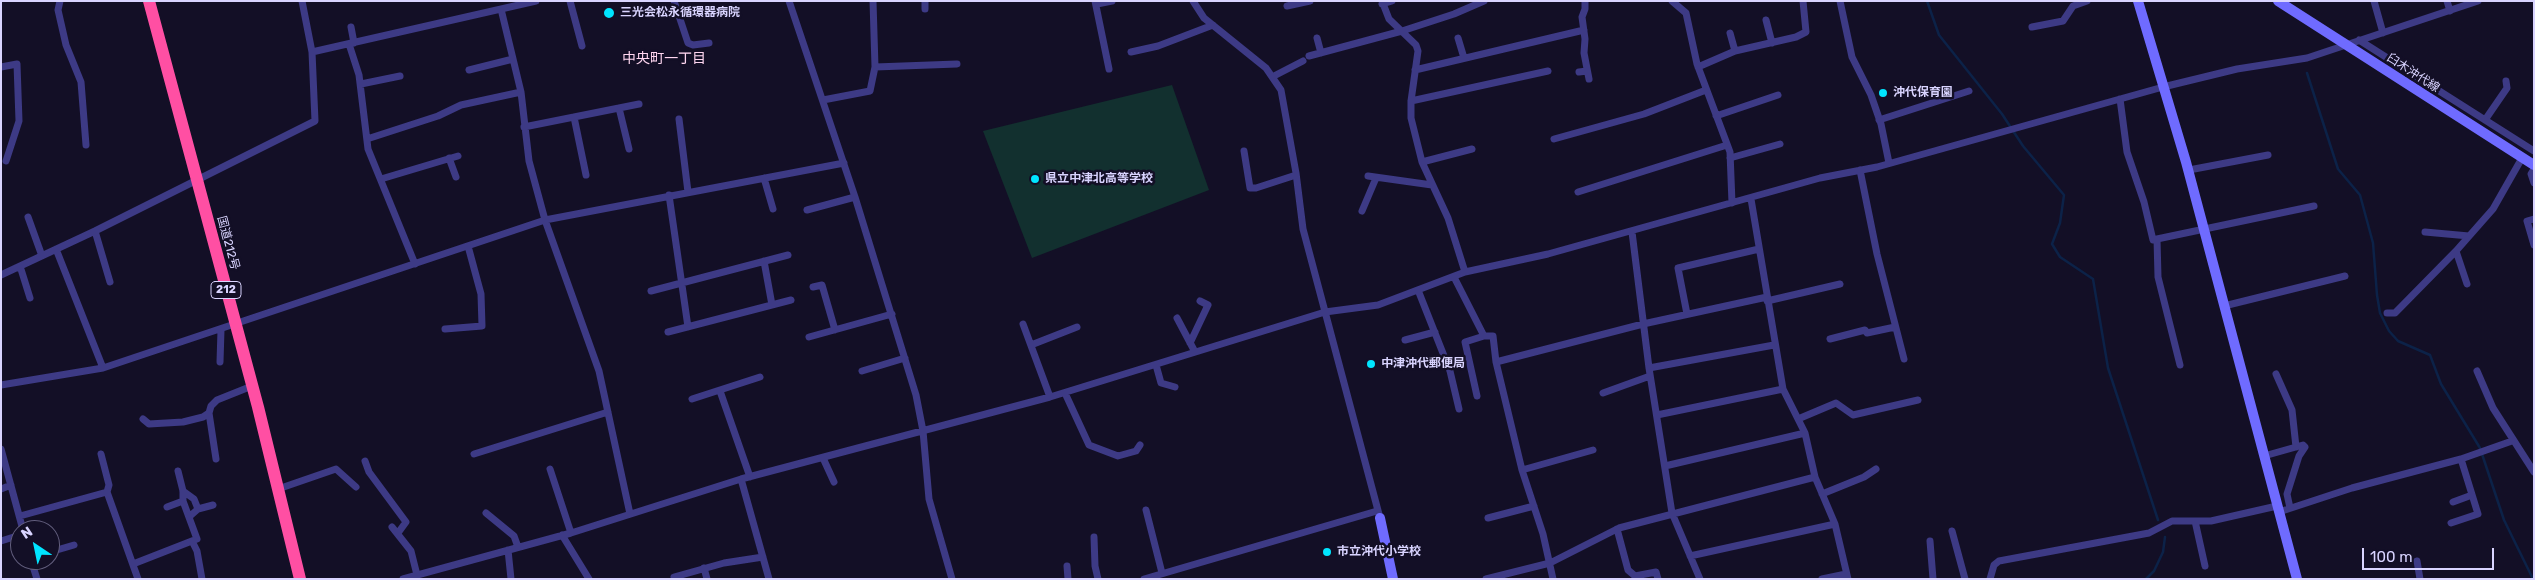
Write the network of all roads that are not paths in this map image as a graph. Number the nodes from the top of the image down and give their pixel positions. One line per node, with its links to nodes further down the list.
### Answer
1 (60, 1): 85 (street)
2 (150, 1): 110 (highway, 国道212号 / 212)
3 (302, 1): 46 (street)
4 (536, 1): 27 (street)
5 (570, 1): 44 (street)
6 (674, 1): 41 (street)
7 (789, 1): 72 (street)
8 (873, 1): 54 (street)
9 (1112, 1): 24 (street)
10 (1194, 1): 30 (street)
11 (1310, 1): 26 (street)
12 (1392, 1): 25 (street)
13 (1484, 1): 34 (street)
14 (1585, 1): 33 (street)
15 (1672, 1): 52 (street)
16 (1803, 1): 40 (street)
17 (1840, 1): 79 (street)
18 (2087, 1): 32 (street)
19 (2138, 1): 66 (street)
20 (2278, 1): 43 (street, 臼木沖代線)
21 (2374, 1): 35 (street)
22 (2447, 1): 28 (street)
23 (2478, 1): 28 (street)
24 (1096, 3): 55 (street)
25 (1382, 3): 34 (street)
26 (1287, 6)
27 (501, 9): 42 (street); 50 (street)
28 (2450, 10): 35 (street)
29 (1766, 20): 40 (street)
30 (1213, 25): 47 (street); 62 (street)
31 (351, 27): 42 (street)
32 (2032, 27)
33 (1584, 30): 49 (street); 58 (street)
34 (1402, 31): 48 (street); 57 (street)
35 (2382, 33): 39 (street)
36 (1730, 34): 45 (street)
37 (1317, 38): 48 (street)
38 (1458, 38): 49 (street)
39 (2359, 40): 43 (street); 80 (street)
40 (1772, 42): 45 (street)
41 (709, 43)
42 (351, 44): 46 (street); 65 (street)
43 (2346, 45): 66 (street); 96 (street, 臼木沖代線)
44 (582, 46)
45 (1735, 51): 52 (street)
46 (312, 52): 110 (street)
47 (1131, 52)
48 (1321, 53): 62 (street)
49 (1464, 58): 57 (street)
50 (513, 59): 56 (street); 69 (street)
51 (957, 64): 54 (street)
52 (1698, 66): 67 (street)
53 (1, 67): 93 (street)
54 (874, 67): 72 (street)
55 (1109, 69)
56 (469, 70)
57 (1415, 70): 73 (street)
58 (1587, 71): 60 (street); 63 (street)
59 (1548, 72): 73 (street)
60 (1579, 72)
61 (400, 76): 65 (street)
62 (1272, 77): 104 (street)
63 (1589, 79)
64 (2506, 80): 80 (street)
65 (360, 84): 82 (street)
66 (2163, 87): 71 (street); 102 (street)
67 (1706, 90): 76 (street); 83 (street)
68 (1968, 91): 79 (street)
69 (521, 92): 81 (street); 82 (street)
70 (1778, 95): 76 (street)
71 (2120, 99): 99 (street); 131 (street)
72 (823, 100): 97 (street)
73 (1411, 101): 98 (street)
74 (638, 104): 75 (street)
75 (619, 108): 77 (street); 87 (street)
76 (1716, 116): 86 (street)
77 (574, 117): 81 (street); 103 (street)
78 (679, 119): 113 (street)
79 (1879, 120): 99 (street)
80 (2485, 120): 90 (street)
81 (524, 128): 125 (street)
82 (367, 139): 109 (street)
83 (1554, 139)
84 (1780, 144): 95 (street)
85 (86, 145)
86 (1727, 145): 95 (street); 114 (street)
87 (629, 149)
88 (1472, 149): 98 (street)
89 (1244, 151): 104 (street)
90 (2534, 151)
91 (2268, 155): 102 (street)
92 (458, 156): 94 (street)
93 (5, 157)
94 (449, 158): 106 (street); 109 (street)
95 (1730, 158): 118 (street)
96 (2522, 158): 100 (street, 臼木沖代線); 130 (street)
97 (844, 162): 107 (street); 116 (street)
98 (1422, 162): 112 (street)
99 (1889, 163): 101 (street)
100 (2534, 167): 111 (street)
101 (1860, 170): 117 (street); 168 (street)
102 (2188, 170): 126 (street)
103 (586, 175)
104 (1296, 175): 159 (street)
105 (1368, 176): 108 (street)
106 (456, 178)
107 (764, 178): 113 (street); 120 (street)
108 (1376, 178): 112 (street); 122 (street)
109 (381, 179): 140 (street)
110 (197, 181): 127 (street); 166 (highway, 国道212号 / 212)
111 (2534, 183)
112 (1432, 186): 142 (street)
113 (688, 192): 115 (street)
114 (1578, 192)
115 (669, 196): 125 (street); 147 (street)
116 (855, 197): 121 (street); 161 (street)
117 (1750, 199): 118 (street); 135 (street)
118 (1732, 203): 128 (street)
119 (2314, 206): 126 (street)
120 (773, 210)
121 (807, 210)
122 (1362, 211)
123 (28, 217): 138 (street)
124 (2534, 219): 132 (street)
125 (545, 220): 133 (street); 207 (street)
126 (2204, 228): 131 (street); 158 (street)
127 (95, 232): 134 (street); 146 (street)
128 (1632, 232): 142 (street); 165 (street)
129 (2425, 232): 130 (street)
130 (2469, 236): 136 (street)
131 (2157, 239): 188 (street)
132 (2534, 245)
133 (468, 246): 140 (street); 170 (street)
134 (56, 249): 138 (street); 189 (street)
135 (1759, 249): 154 (street); 162 (street)
136 (2456, 251): 149 (street); 160 (street)
137 (788, 255): 139 (street)
138 (42, 256): 141 (street)
139 (764, 261): 147 (street); 157 (street)
140 (416, 264): 166 (street)
141 (20, 266): 143 (street); 153 (street)
142 (1465, 272): 145 (street)
143 (1, 275)
144 (2345, 276): 158 (street)
145 (1454, 277): 151 (street); 175 (street)
146 (110, 282)
147 (682, 283): 152 (street); 167 (street)
148 (1840, 284): 154 (street)
149 (2467, 284)
150 (813, 288): 172 (street)
151 (1418, 290): 159 (street); 174 (street)
152 (651, 291)
153 (30, 298)
154 (1767, 299): 162 (street); 181 (street)
155 (791, 300): 157 (street)
156 (1200, 301): 179 (street)
157 (772, 305): 167 (street)
158 (2224, 306): 221 (street)
159 (1326, 312): 182 (street); 256 (street)
160 (2387, 313)
161 (892, 314): 172 (street); 183 (street)
162 (1687, 314): 165 (street)
163 (1177, 318): 179 (street)
164 (1023, 324): 180 (street)
165 (1643, 324): 186 (street); 192 (street)
166 (235, 325): 171 (street); 196 (highway, 国道212号 / 212)
167 (688, 327): 173 (street)
168 (1896, 327): 177 (street); 184 (street)
169 (1077, 328): 180 (street)
170 (445, 329)
171 (221, 330): 185 (street); 189 (street)
172 (835, 330): 176 (street)
173 (668, 332)
174 (1435, 332): 178 (street); 206 (street)
175 (1484, 336): 186 (street); 202 (street)
176 (809, 337)
177 (1830, 339)
178 (1405, 340)
179 (1190, 343): 182 (street)
180 (1030, 345): 203 (street)
181 (1774, 345): 192 (street); 198 (street)
182 (1195, 352): 187 (street)
183 (905, 358): 190 (street); 212 (street)
184 (1904, 360)
185 (220, 362)
186 (1496, 362): 229 (street)
187 (1156, 364): 197 (street); 200 (street)
188 (2180, 365)
189 (103, 368): 195 (street)
190 (862, 371)
191 (2477, 371): 214 (street)
192 (1649, 372): 201 (street); 209 (street)
193 (2276, 374): 216 (street)
194 (760, 377): 199 (street)
195 (1, 385)
196 (252, 386): 208 (street); 239 (highway, 国道212号 / 212)
197 (1175, 387)
198 (1783, 390): 209 (street); 211 (street)
199 (720, 391): 204 (street); 232 (street)
200 (1065, 393): 203 (street); 215 (street)
201 (1603, 393)
202 (1477, 396)
203 (1050, 397): 212 (street)
204 (692, 399)
205 (1918, 400): 211 (street)
206 (1459, 409)
207 (608, 412): 220 (street); 255 (street)
208 (209, 413): 210 (street); 223 (street)
209 (1657, 415): 226 (street)
210 (143, 419)
211 (1798, 420): 213 (street)
212 (923, 431): 222 (street); 297 (street)
213 (1805, 433): 226 (street); 233 (street)
214 (2512, 441): 224 (street); 231 (street)
215 (1140, 445)
216 (2296, 447): 221 (street); 249 (street)
217 (1, 449): 236 (street)
218 (1593, 450): 229 (street)
219 (101, 454): 241 (street)
220 (474, 454)
221 (2264, 456): 251 (street)
222 (823, 458): 232 (street); 235 (street)
223 (216, 459)
224 (2460, 459): 243 (street); 249 (street)
225 (365, 461): 268 (street)
226 (1665, 466): 254 (street)
227 (550, 469): 267 (street)
228 (1876, 469): 242 (street)
229 (1522, 470): 247 (street)
230 (178, 471): 240 (street)
231 (2534, 472)
232 (750, 477): 234 (street)
233 (1815, 477): 242 (street); 254 (street)
234 (742, 479): 255 (street); 278 (street)
235 (834, 482)
236 (11, 486): 238 (street); 257 (street)
237 (356, 487): 239 (street)
238 (1, 489)
239 (278, 489): 291 (highway, 国道212号 / 212)
240 (183, 491): 244 (street); 250 (street)
241 (107, 492): 257 (street); 281 (street)
242 (1822, 494): 263 (street)
243 (2472, 495): 245 (street); 262 (street)
244 (183, 501): 248 (street); 258 (street)
245 (2453, 502)
246 (213, 505): 250 (street)
247 (1534, 506): 259 (street); 280 (street)
248 (167, 507)
249 (2290, 508): 251 (street)
250 (198, 509): 258 (street)
251 (2278, 509): 261 (street); 310 (street)
252 (1146, 510): 285 (street)
253 (486, 513): 274 (street)
254 (1672, 513): 265 (street); 277 (street)
255 (630, 514): 267 (street)
256 (1379, 514): 285 (street); 301 (street)
257 (20, 516): 260 (street)
258 (189, 517): 271 (street)
259 (1488, 518)
260 (21, 520)
261 (2195, 521): 283 (street); 309 (street)
262 (2451, 523)
263 (1835, 524): 277 (street); 287 (street)
264 (392, 527): 268 (street)
265 (1617, 529): 280 (street); 304 (street)
266 (1952, 531): 308 (street)
267 (571, 532): 269 (street)
268 (398, 533): 286 (street)
269 (562, 535): 274 (street); 294 (street)
270 (1094, 537): 299 (street)
271 (192, 541): 281 (street); 290 (street)
272 (1930, 541): 307 (street)
273 (74, 545): 275 (street)
274 (518, 547): 276 (street)
275 (60, 549)
276 (508, 550): 286 (street); 293 (street)
277 (1690, 556): 305 (street)
278 (763, 557): 284 (street); 296 (street)
279 (2417, 561): 311 (street)
280 (1550, 563): 302 (street); 303 (street)
281 (133, 564): 289 (street)
282 (1067, 566): 298 (street)
283 (2205, 566)
284 (704, 568): 288 (street); 295 (street)
285 (1162, 574): 300 (street)
286 (416, 575): 292 (street)
287 (1847, 576): 306 (street)
288 (674, 577)
289 (138, 579)
290 (202, 579)
291 (300, 579)
292 (403, 579)
293 (511, 579)
294 (589, 579)
295 (707, 579)
296 (769, 579)
297 (952, 579)
298 (1068, 579)
299 (1098, 579)
300 (1144, 579)
301 (1393, 579)
302 (1486, 579)
303 (1553, 579)
304 (1658, 579)
305 (1700, 579)
306 (1822, 579)
307 (1933, 579)
308 (1965, 579)
309 (1990, 579)
310 (2297, 579)
311 (2420, 579)

